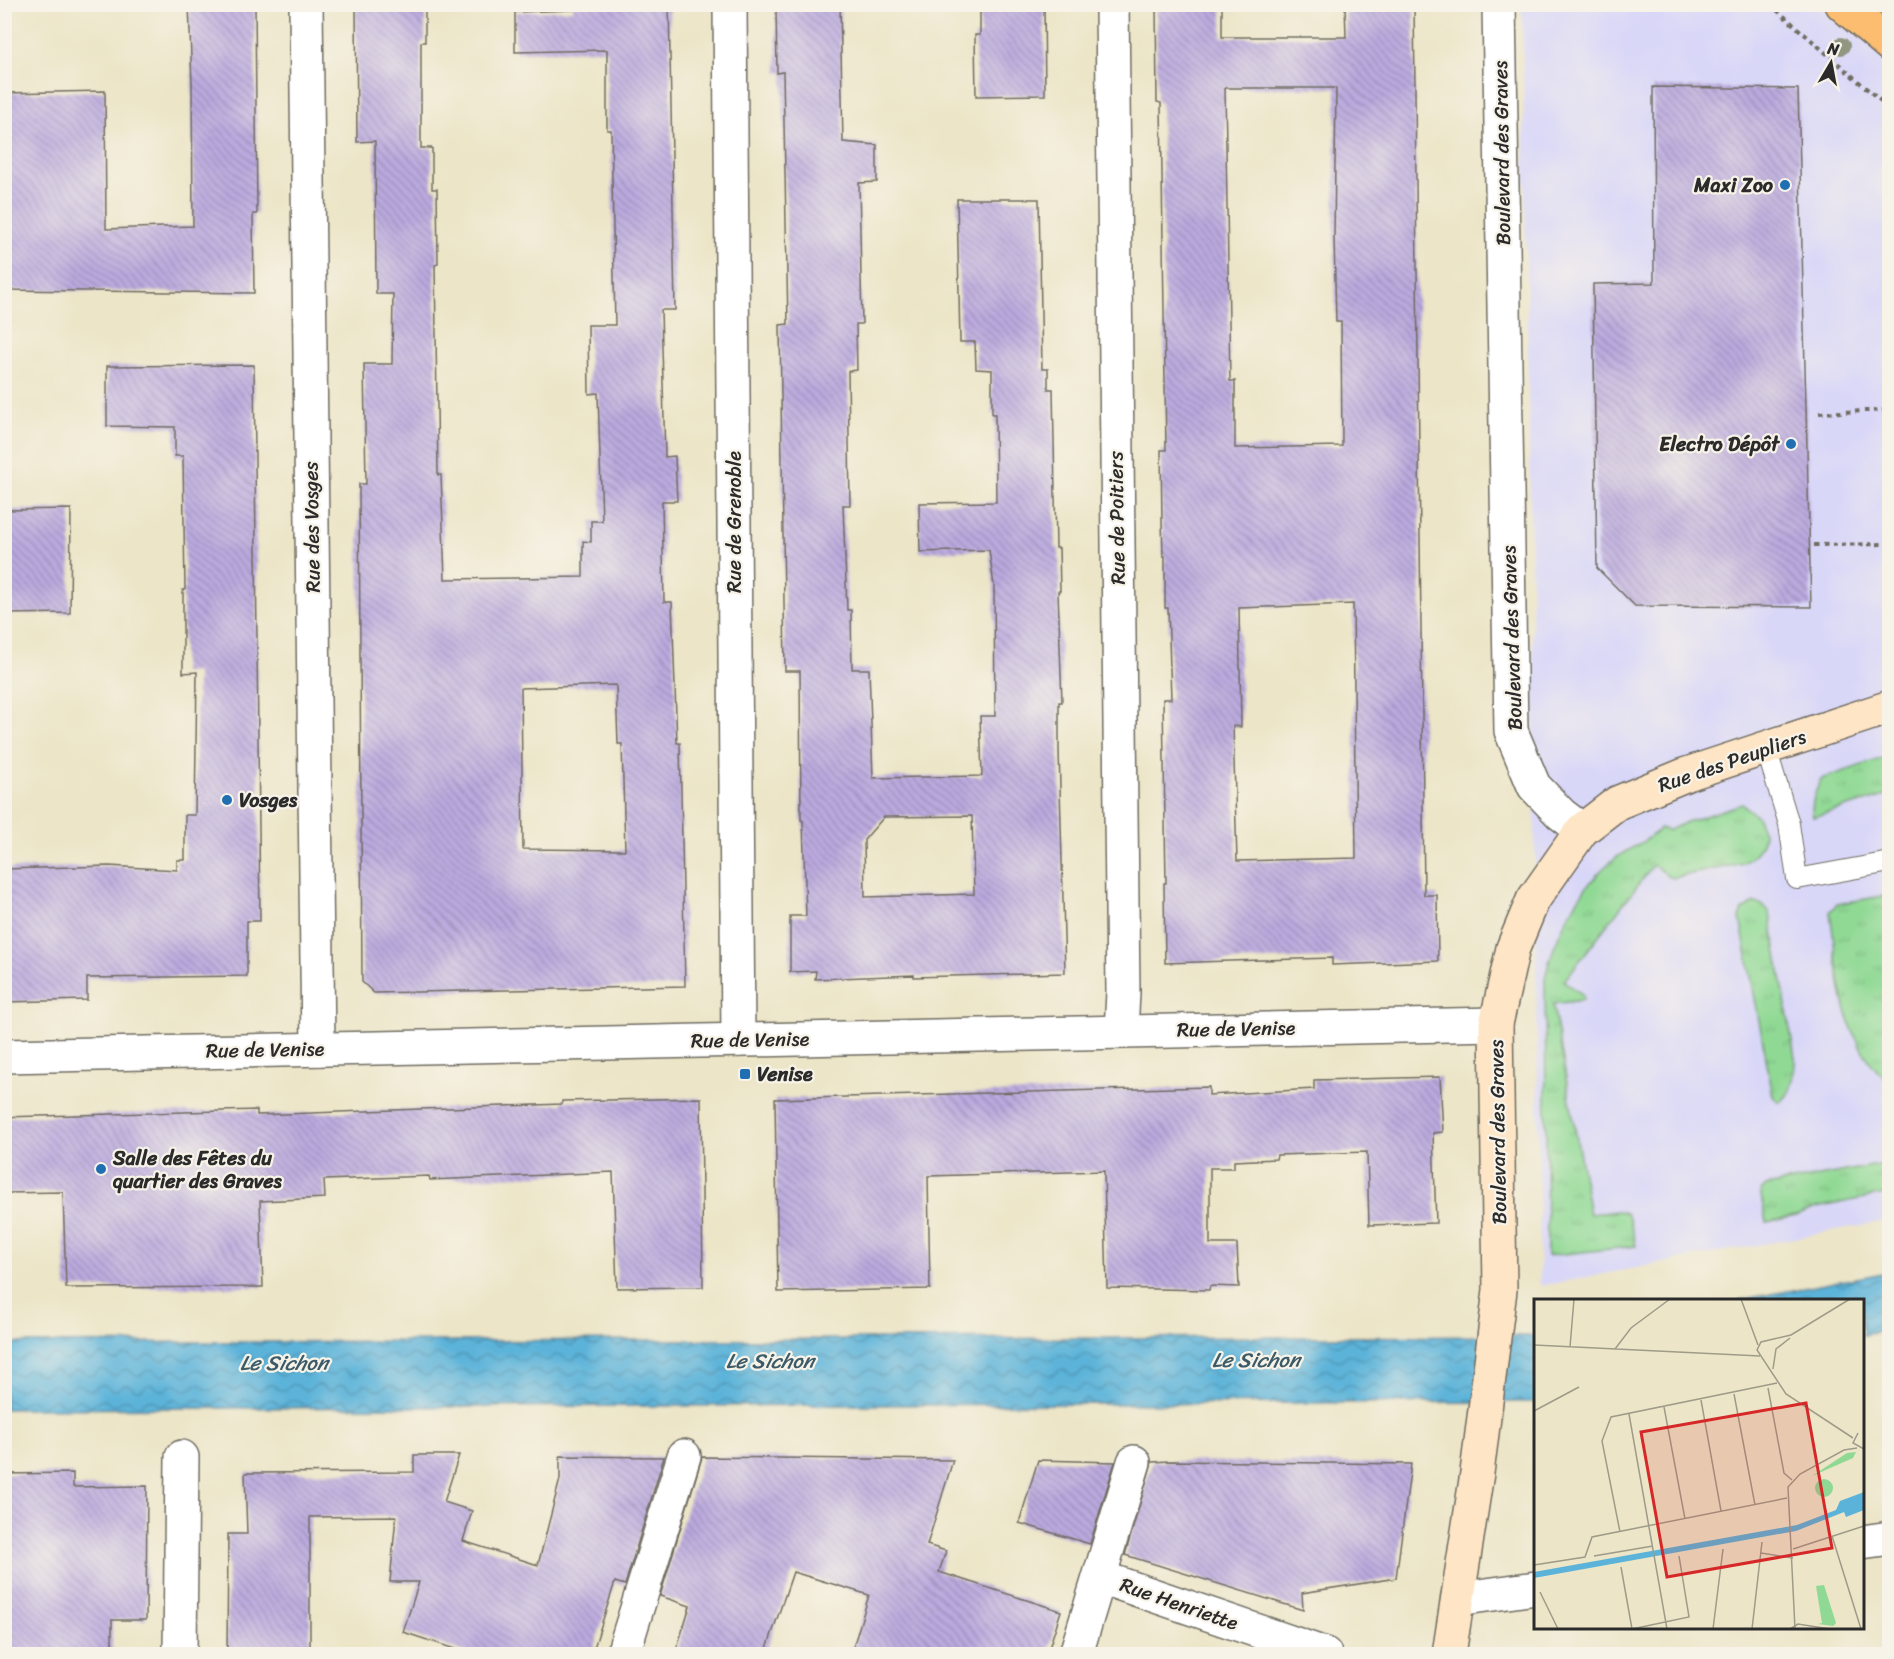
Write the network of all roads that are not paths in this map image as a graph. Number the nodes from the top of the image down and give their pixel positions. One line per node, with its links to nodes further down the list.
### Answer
1 (306, 4): 14 (street, Rue des Vosges)
2 (730, 4): 13 (street, Rue de Grenoble)
3 (1112, 4): 12 (street, Rue de Poitiers)
4 (1499, 4): 9 (street, Boulevard des Graves)
5 (1842, 4): 6 (main road)
6 (1890, 45)
7 (1890, 707): 8 (street, Rue des Peupliers)
8 (1766, 748): 9 (street, Rue des Peupliers); 10 (lane)
9 (1581, 830): 11 (street, Boulevard des Graves)
10 (1890, 862)
11 (1496, 1024): 12 (street, Rue de Venise); 23 (street, Boulevard des Graves)
12 (1121, 1032): 13 (street, Rue de Venise)
13 (738, 1040): 14 (street, Rue de Venise)
14 (318, 1049): 15 (street, Rue de Venise)
15 (4, 1056)
16 (684, 1456): 25 (street)
17 (182, 1457): 24 (street)
18 (1134, 1462): 21 (street, Rue Henriette)
19 (1890, 1538): 20 (street)
20 (1864, 1542)
21 (1100, 1577): 26 (street, Rue Henriette); 27 (street, Rue Henriette)
22 (1534, 1588): 23 (street)
23 (1458, 1599): 28 (street, Boulevard des Graves)
24 (180, 1654)
25 (623, 1654)
26 (1076, 1654)
27 (1325, 1654)
28 (1449, 1654)

